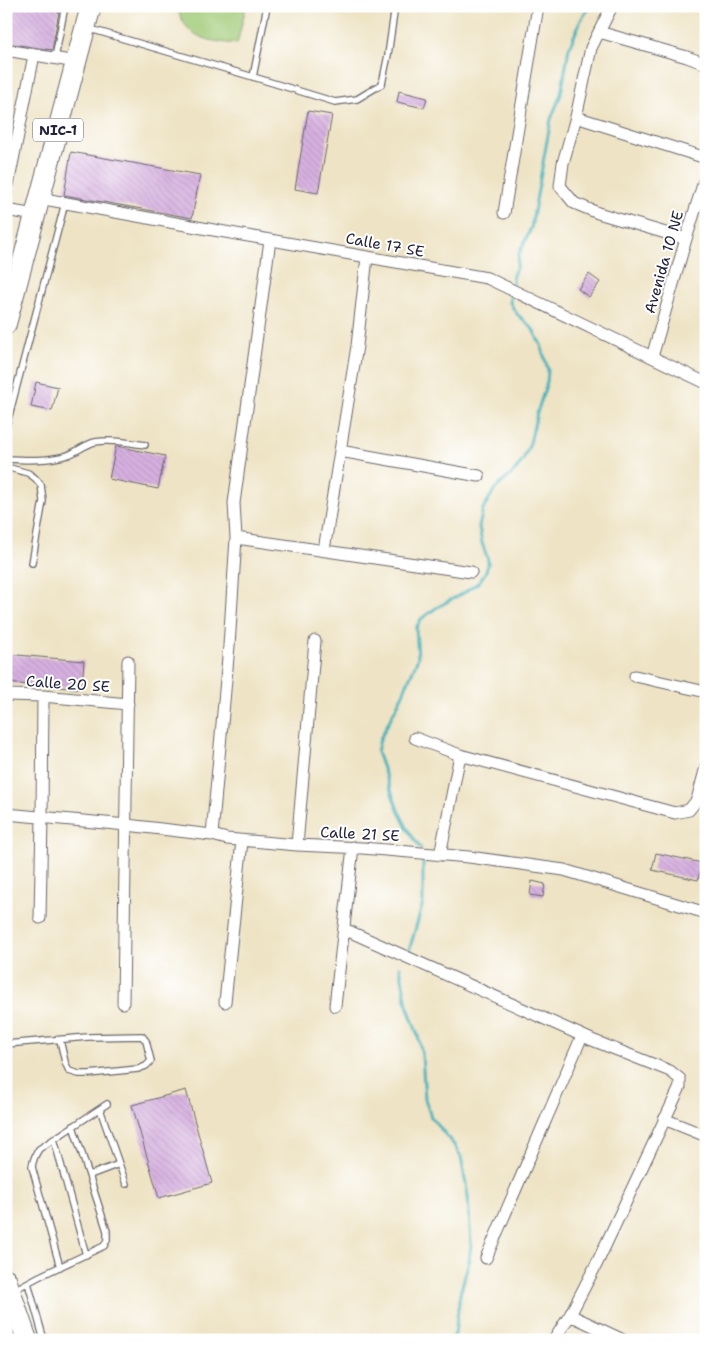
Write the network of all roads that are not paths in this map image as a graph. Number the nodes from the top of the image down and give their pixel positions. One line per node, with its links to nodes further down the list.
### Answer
1 (65, 6): 11 (lane)
2 (91, 6): 7 (highway, NIC-1)
3 (267, 6): 14 (lane)
4 (395, 6): 14 (lane)
5 (538, 6): 22 (street)
6 (612, 6): 8 (street)
7 (85, 28): 12 (highway, NIC-1); 14 (lane)
8 (599, 32): 13 (street); 15 (street)
9 (6, 50): 10 (street)
10 (34, 55): 11 (street); 18 (street)
11 (55, 58): 12 (street)
12 (76, 62): 20 (highway, NIC-1)
13 (706, 64)
14 (253, 76)
15 (576, 117): 16 (street); 23 (street)
16 (706, 158)
17 (706, 175): 23 (street, Avenida 10 NE)
18 (6, 195)
19 (65, 203): 20 (street, Calle 17 SE); 24 (street, Calle 17 SE); 29 (lane)
20 (37, 207): 21 (street, Calle 17 SE); 26 (highway, NIC-1)
21 (6, 210)
22 (504, 213)
23 (686, 239): 27 (street, Avenida 10 NE)
24 (270, 240): 25 (street, Calle 17 SE); 35 (street)
25 (367, 257): 27 (street, Calle 17 SE); 31 (street)
26 (6, 324)
27 (652, 358): 28 (street, Calle 17 SE)
28 (706, 384)
29 (6, 427)
30 (146, 445): 32 (lane)
31 (340, 451): 34 (street); 36 (street)
32 (6, 458)
33 (6, 467): 37 (lane)
34 (479, 476)
35 (236, 538): 36 (street); 52 (street)
36 (324, 550): 38 (street)
37 (32, 563)
38 (471, 572)
39 (315, 641): 54 (street)
40 (128, 660): 45 (street)
41 (635, 676): 42 (street)
42 (706, 692)
43 (6, 695): 44 (street, Calle 20 SE)
44 (42, 696): 45 (street, Calle 20 SE); 50 (street)
45 (128, 704): 51 (street)
46 (415, 738): 47 (street)
47 (460, 755): 48 (street); 56 (street)
48 (706, 767)
49 (6, 814): 50 (street, Calle 21 SE)
50 (42, 818): 51 (street, Calle 21 SE); 58 (street)
51 (126, 825): 52 (street, Calle 21 SE); 61 (street)
52 (212, 835): 53 (street, Calle 21 SE)
53 (242, 841): 54 (street, Calle 21 SE); 60 (street)
54 (297, 845): 55 (street, Calle 21 SE)
55 (353, 848): 56 (street, Calle 21 SE); 59 (street)
56 (440, 854): 57 (street, Calle 21 SE)
57 (706, 914)
58 (40, 918)
59 (344, 929): 62 (street); 63 (street)
60 (225, 1002)
61 (123, 1003)
62 (335, 1006)
63 (582, 1036): 68 (street); 76 (street)
64 (60, 1040): 64 (lane); 65 (lane)
65 (6, 1044)
66 (107, 1104): 67 (lane)
67 (100, 1109): 69 (lane); 72 (lane)
68 (664, 1119): 70 (street); 80 (street)
69 (73, 1126): 71 (lane); 73 (lane)
70 (706, 1136)
71 (54, 1139): 75 (lane); 77 (lane)
72 (119, 1164): 73 (lane); 74 (lane)
73 (90, 1176): 75 (lane)
74 (126, 1184)
75 (86, 1254): 77 (lane)
76 (486, 1258)
77 (60, 1267): 78 (lane)
78 (28, 1283): 79 (lane); 82 (lane)
79 (8, 1286): 81 (highway)
80 (570, 1315): 83 (street); 84 (street)
81 (28, 1340)
82 (44, 1340)
83 (554, 1340)
84 (623, 1340)

